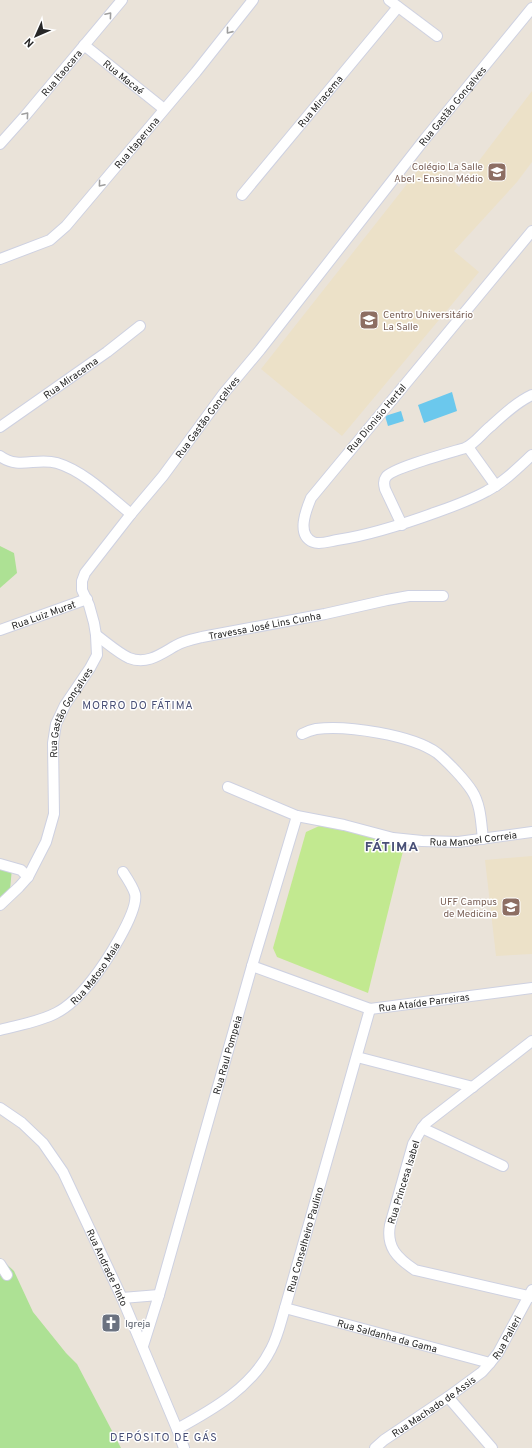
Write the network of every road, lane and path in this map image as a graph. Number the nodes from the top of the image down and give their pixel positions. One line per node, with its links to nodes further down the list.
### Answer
1 (122, 0): 7 (street, Rua Itaocara, one-way to 1)
2 (253, 0): 8 (street, Rua Itaperuna, one-way to 8)
3 (389, 0): 4 (street)
4 (398, 7): 6 (street); 10 (street, Rua Miracema)
5 (532, 8): 20 (street, Rua Gastão Gonçalves)
6 (437, 36)
7 (84, 45): 8 (street, Rua Macaé); 9 (street, Rua Itaocara, one-way to 7)
8 (164, 109): 12 (street, Rua Itaperuna, one-way to 12)
9 (0, 144)
10 (242, 195)
11 (532, 232): 21 (street, Rua Dionisio Hertal)
12 (0, 259)
13 (140, 326): 15 (street, Rua Miracema)
14 (532, 395): 16 (street)
15 (0, 427)
16 (468, 447): 19 (street); 21 (street)
17 (532, 455): 19 (street, Rua Dionisio Hertal)
18 (0, 456): 20 (street)
19 (496, 486): 21 (street, Rua Dionisio Hertal)
20 (131, 514): 23 (street, Rua Gastão Gonçalves)
21 (402, 525)
22 (443, 596): 25 (street, Travessa José Lins Cunha)
23 (87, 599): 24 (street, Rua Luiz Murat); 25 (street, Rua Gastão Gonçalves)
24 (0, 630)
25 (96, 635): 33 (street, Rua Gastão Gonçalves)
26 (302, 734): 30 (street)
27 (228, 787): 28 (street, Rua Manoel Correia)
28 (297, 816): 30 (street, Rua Manoel Correia); 35 (street, Rua Raul Pompeia)
29 (532, 832): 30 (street, Rua Manoel Correia)
30 (483, 839)
31 (0, 864): 33 (street)
32 (123, 872): 38 (street, Rua Matoso Maia)
33 (28, 876): 34 (street)
34 (0, 905)
35 (252, 966): 37 (street, Rua Ataíde Parreiras); 48 (street, Rua Raul Pompeia)
36 (532, 988): 37 (street, Rua Ataíde Parreiras)
37 (370, 1009): 40 (street, Rua Conselheiro Paulino)
38 (0, 1030)
39 (532, 1041): 41 (street, Rua Princesa Isabel)
40 (357, 1057): 41 (street); 50 (street, Rua Conselheiro Paulino)
41 (473, 1087): 43 (street, Rua Princesa Isabel)
42 (0, 1108): 49 (street, Rua Andrade Pinto)
43 (422, 1128): 44 (street); 47 (street, Rua Princesa Isabel)
44 (503, 1166)
45 (0, 1264): 46 (street)
46 (7, 1275)
47 (531, 1294): 52 (street, Rua Palieri)
48 (159, 1295): 49 (street); 51 (street, Rua Raul Pompeia)
49 (122, 1298): 51 (street, Rua Andrade Pinto)
50 (285, 1308): 52 (street, Rua Saldanha da Gama); 54 (street, Rua Conselheiro Paulino)
51 (143, 1346): 54 (street, Rua Andrade Pinto)
52 (490, 1363): 53 (street, Rua Machado de Assis)
53 (448, 1397): 56 (street, Rua Machado de Assis); 57 (street)
54 (177, 1429): 55 (street, Rua Andrade Pinto)
55 (184, 1448)
56 (375, 1448)
57 (492, 1448)

